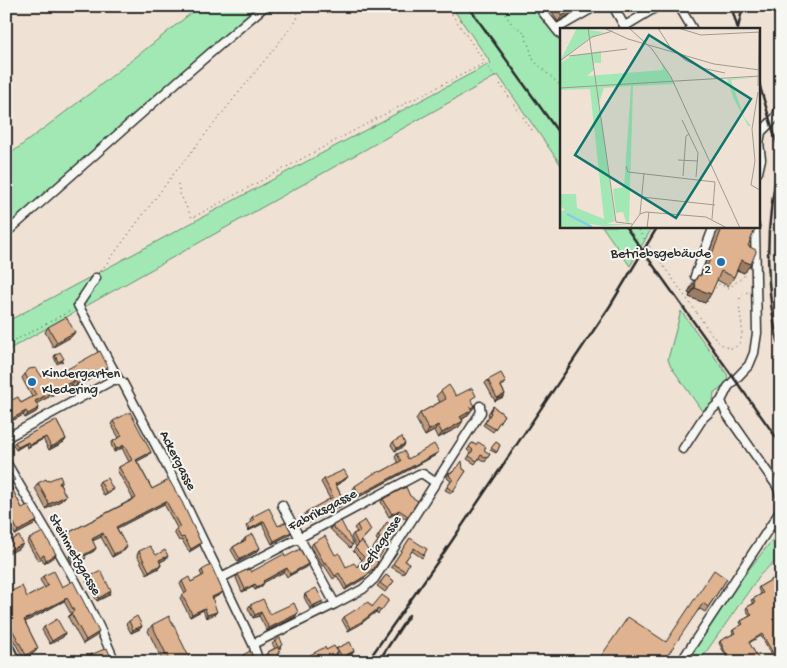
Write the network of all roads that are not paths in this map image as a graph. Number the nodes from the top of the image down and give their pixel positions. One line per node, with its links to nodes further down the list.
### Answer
1 (265, 6): 17 (street)
2 (538, 6): 10 (street)
3 (596, 6): 8 (street)
4 (612, 6): 7 (street)
5 (658, 6): 7 (street)
6 (679, 6): 9 (street)
7 (625, 27)
8 (565, 28)
9 (692, 28)
10 (559, 32)
11 (781, 105): 12 (street)
12 (760, 138)
13 (760, 151): 14 (street)
14 (760, 163)
15 (713, 228): 18 (street)
16 (755, 228): 21 (street)
17 (6, 233)
18 (695, 276)
19 (96, 278): 20 (street, Ackergasse)
20 (119, 380): 23 (street); 31 (street, Ackergasse)
21 (721, 401): 24 (street); 27 (street)
22 (480, 406): 26 (street, Gefiagasse)
23 (6, 438)
24 (683, 448)
25 (6, 462): 36 (street, Steinmetzgasse)
26 (436, 483): 30 (street, Fabriksgasse); 32 (street, Gefiagasse)
27 (781, 497)
28 (282, 505): 30 (street)
29 (781, 510): 38 (street)
30 (300, 538): 31 (street, Fabriksgasse); 32 (street)
31 (221, 578): 33 (street, Ackergasse)
32 (335, 604): 33 (street, Gefiagasse)
33 (253, 644): 37 (street, Ackergasse)
34 (6, 645): 35 (main road)
35 (16, 662)
36 (115, 662)
37 (259, 662)
38 (681, 662)

